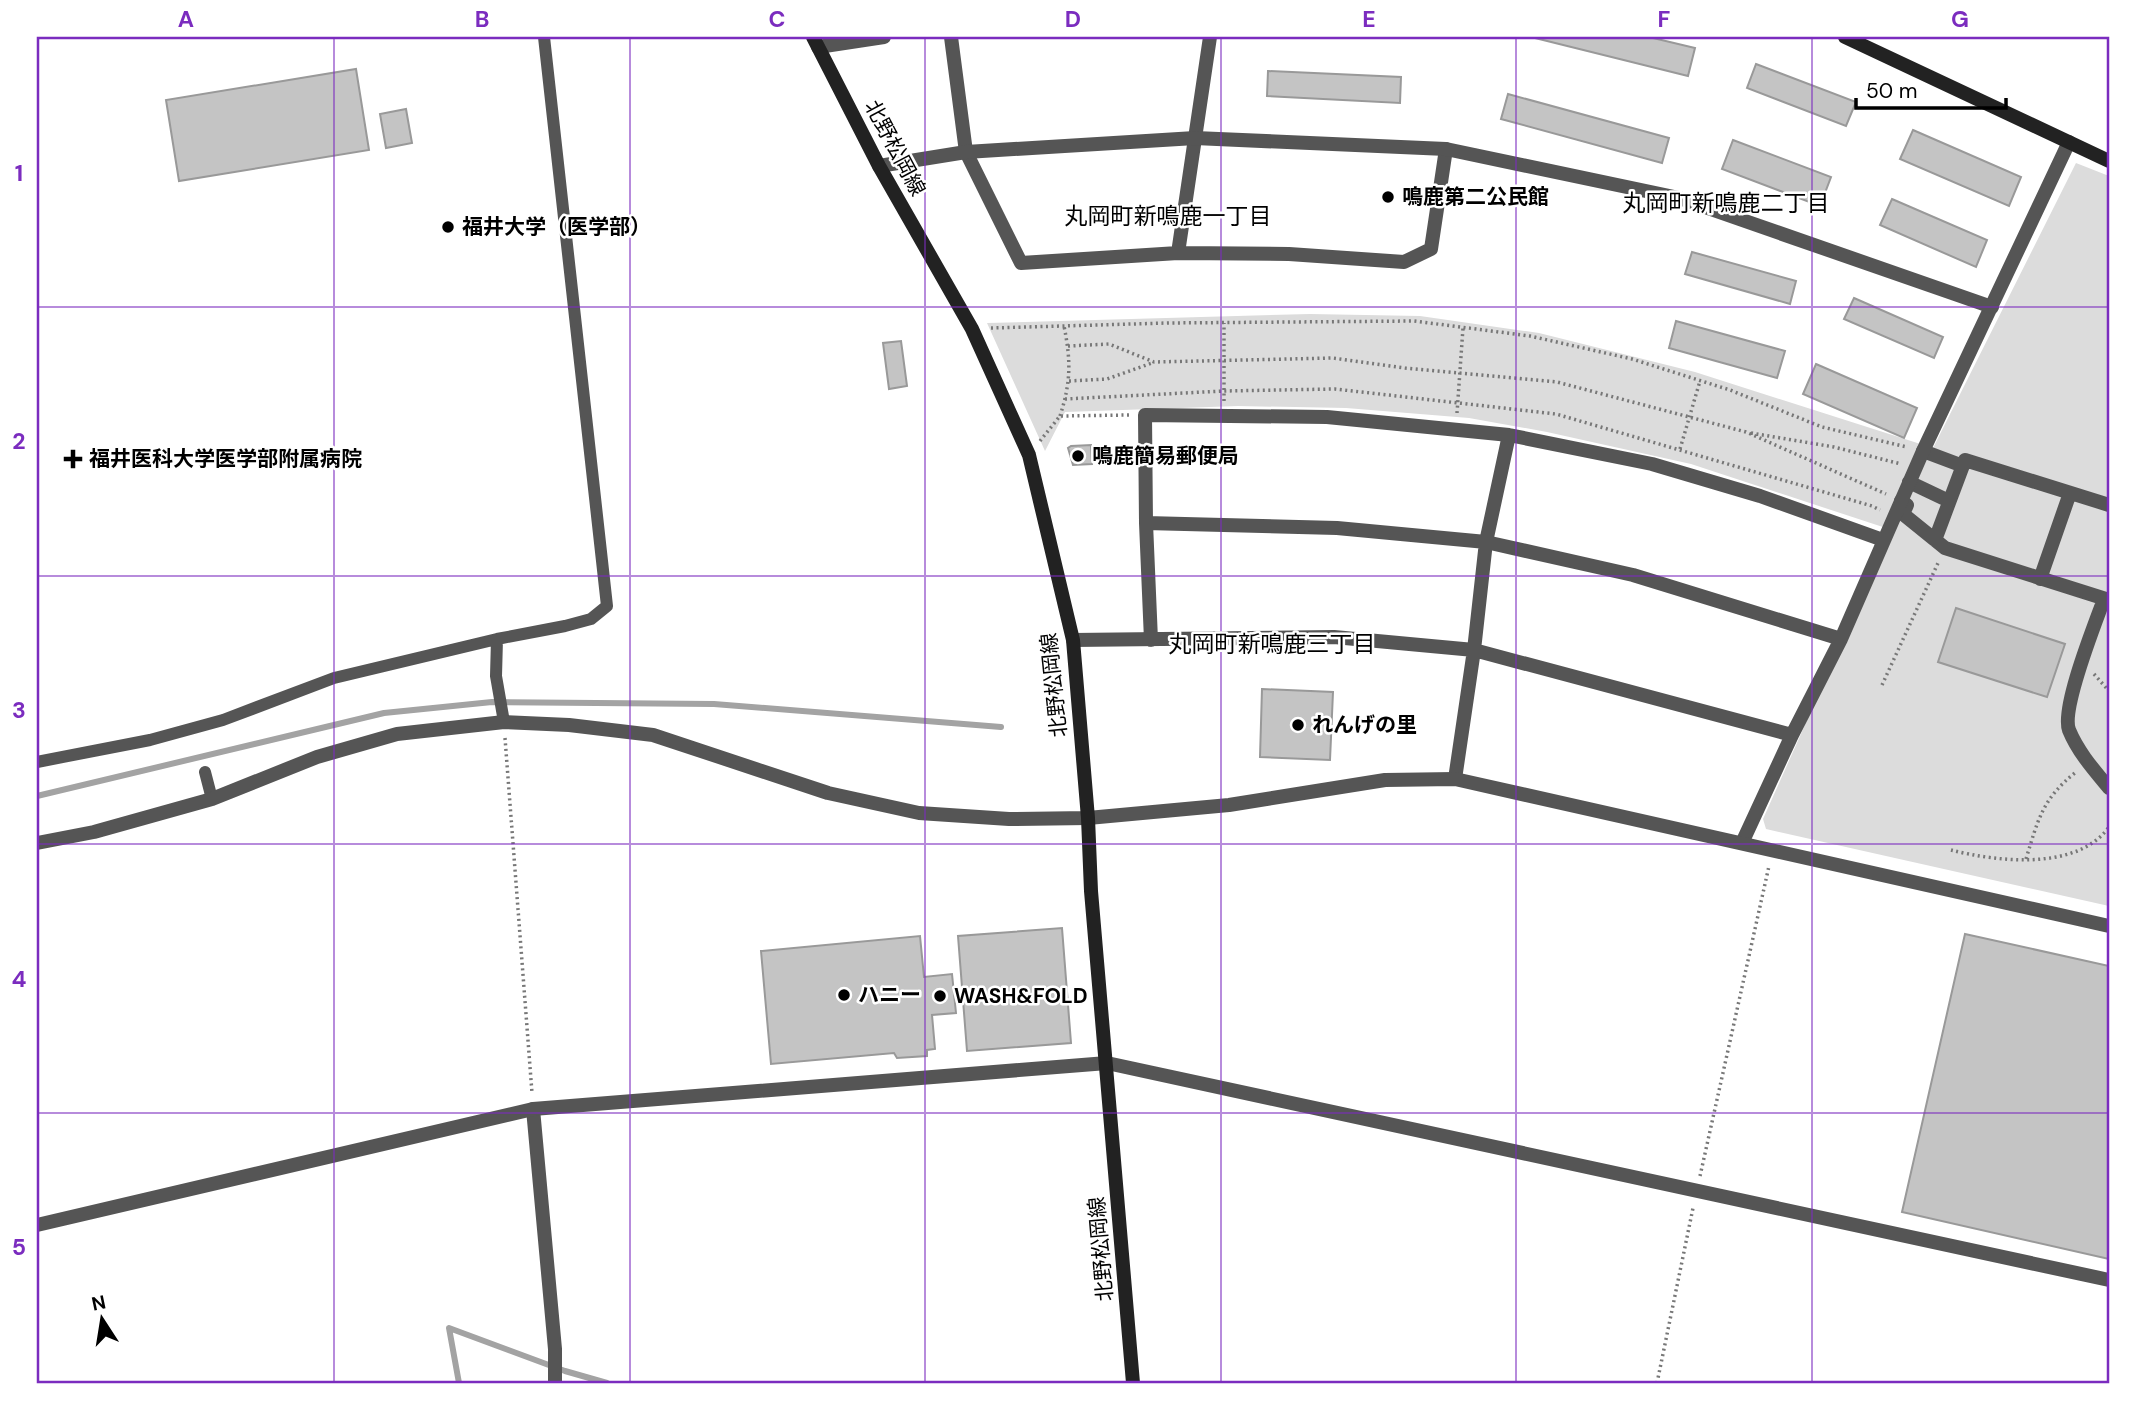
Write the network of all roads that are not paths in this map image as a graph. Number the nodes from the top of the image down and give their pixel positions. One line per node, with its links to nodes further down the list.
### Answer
1 (544, 37): 29 (lane)
2 (884, 37): 6 (street)
3 (951, 37): 10 (street)
4 (1210, 37): 7 (street)
5 (1845, 37): 8 (main road)
6 (815, 42): 12 (main road, 北野松岡線)
7 (1195, 138): 9 (street); 10 (street); 13 (street)
8 (2069, 142): 11 (main road); 14 (street)
9 (1446, 149): 13 (street); 14 (street)
10 (966, 152): 12 (street); 13 (street)
11 (2109, 161)
12 (879, 166): 31 (main road, 北野松岡線)
13 (1178, 253)
14 (1992, 307): 16 (street)
15 (1509, 435): 23 (street); 24 (street); 25 (street)
16 (1923, 451): 17 (street); 18 (street)
17 (1963, 466): 19 (street); 21 (street)
18 (1909, 482): 20 (street); 21 (street)
19 (2070, 493): 22 (street); 27 (street)
20 (1901, 501): 24 (street); 26 (street)
21 (1950, 501): 26 (street)
22 (2109, 505)
23 (1146, 523): 25 (street); 32 (street)
24 (1883, 540): 30 (street)
25 (1486, 542): 30 (street); 33 (street)
26 (1940, 544): 27 (street)
27 (2040, 579): 28 (street)
28 (2107, 600): 39 (street)
29 (497, 639): 34 (lane); 36 (lane)
30 (1841, 639): 35 (street)
31 (1073, 640): 32 (street); 41 (main road, 北野松岡線)
32 (1151, 640): 33 (street)
33 (1474, 650): 35 (street); 38 (street)
34 (504, 722): 40 (street); 41 (street)
35 (1792, 735): 43 (street)
36 (37, 762)
37 (205, 772): 40 (lane)
38 (1455, 779): 41 (street); 43 (street)
39 (2109, 788)
40 (212, 799): 42 (street)
41 (1088, 818): 45 (main road, 北野松岡線)
42 (37, 843)
43 (1742, 843): 44 (street)
44 (2109, 926)
45 (1107, 1063): 46 (street); 48 (street); 50 (main road, 北野松岡線)
46 (533, 1110): 47 (street); 49 (street)
47 (37, 1225)
48 (2109, 1280)
49 (555, 1383)
50 (1133, 1383)

